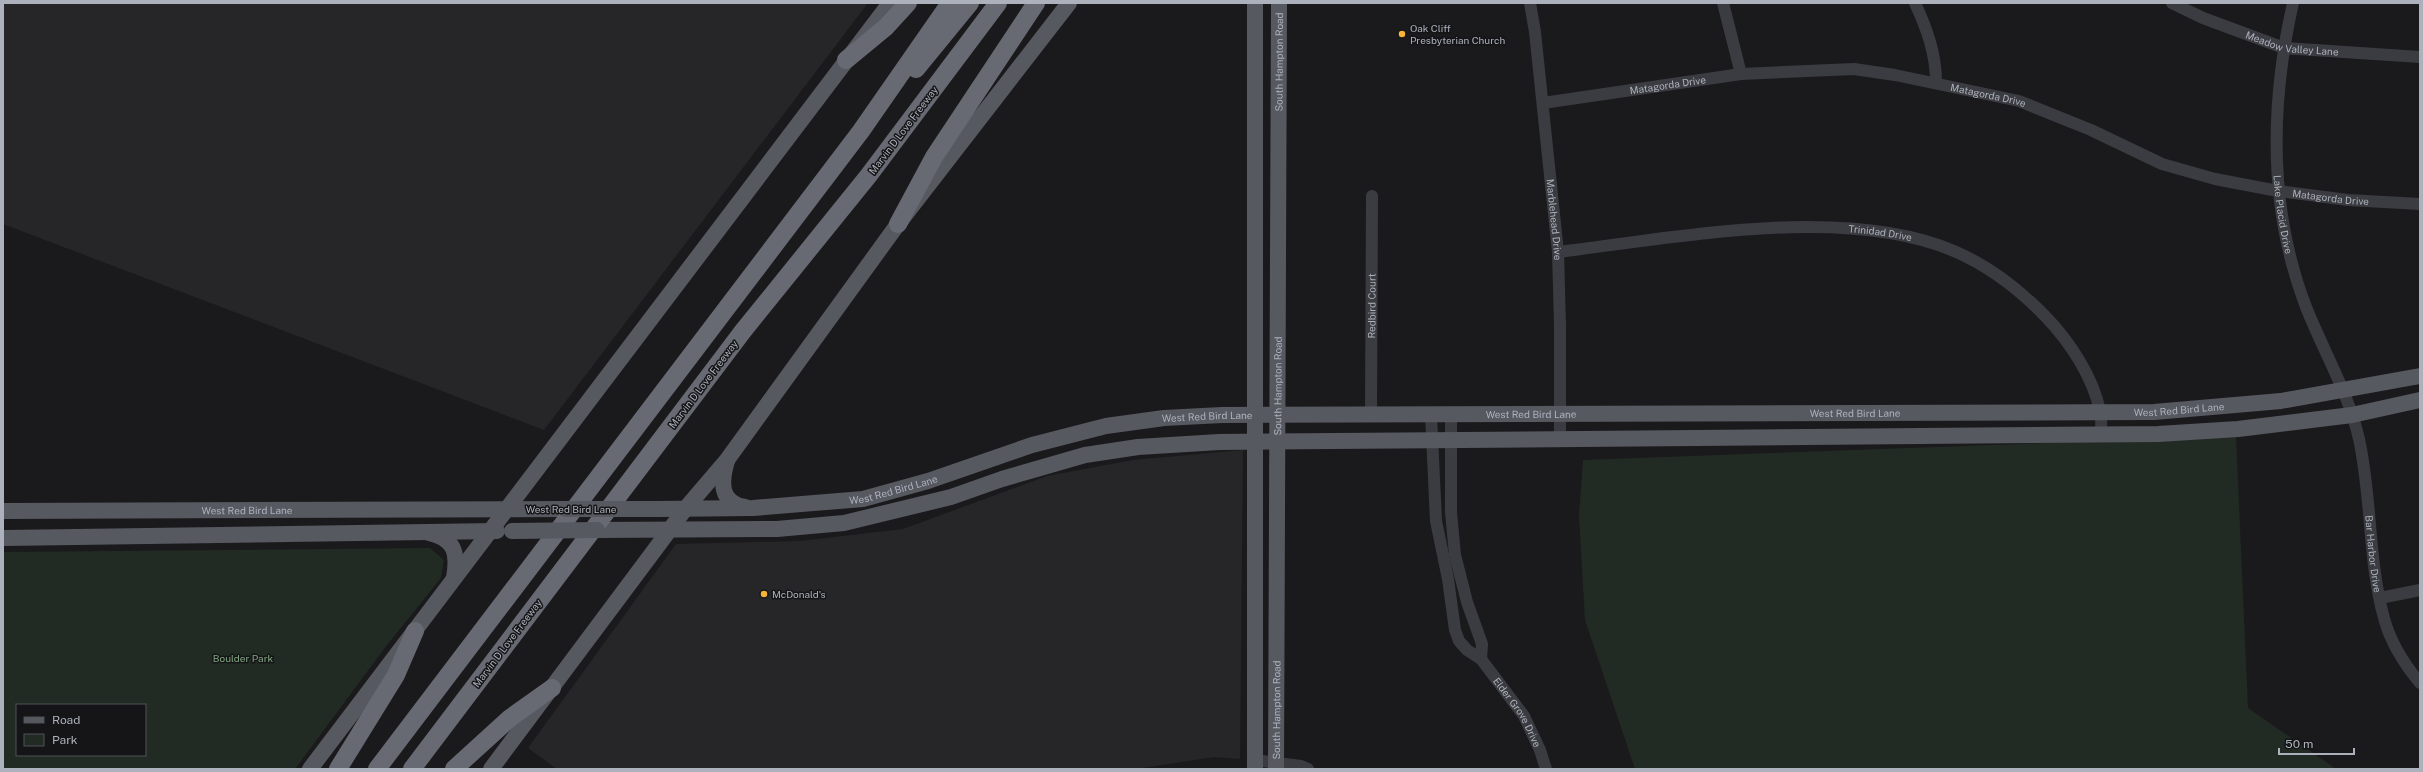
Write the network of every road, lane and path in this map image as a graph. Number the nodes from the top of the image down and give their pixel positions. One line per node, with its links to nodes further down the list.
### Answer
1 (890, 3): 20 (main road)
2 (908, 3): 20 (highway)
3 (950, 3): 26 (highway)
4 (970, 3): 26 (highway)
5 (984, 3): 27 (highway)
6 (998, 3): 27 (highway, Marvin D Love Freeway)
7 (1036, 3): 31 (highway)
8 (1069, 3): 31 (main road)
9 (1255, 3): 19 (main road, South Hampton Road)
10 (1278, 3): 17 (main road, South Hampton Road)
11 (1530, 3): 23 (street, Marblehead Drive)
12 (1723, 3): 21 (street)
13 (1915, 3): 22 (street)
14 (2172, 3): 16 (street, Meadow Valley Lane)
15 (2293, 3): 16 (street, Lake Placid Drive)
16 (2284, 48): 18 (street, Meadow Valley Lane); 28 (street, Lake Placid Drive)
17 (1278, 57): 19 (main road); 24 (main road, South Hampton Road)
18 (2420, 57)
19 (1255, 58): 25 (main road, South Hampton Road)
20 (846, 60): 59 (main road)
21 (1741, 74): 22 (street, Matagorda Drive); 23 (street, Matagorda Drive)
22 (1936, 82): 28 (street, Matagorda Drive)
23 (1543, 103): 32 (street, Marblehead Drive)
24 (1278, 118): 25 (main road); 44 (main road, South Hampton Road)
25 (1256, 119): 43 (main road, South Hampton Road)
26 (861, 131): 83 (highway)
27 (870, 175): 84 (highway, Marvin D Love Freeway)
28 (2278, 191): 30 (street, Matagorda Drive); 34 (street, Lake Placid Drive)
29 (1372, 196): 40 (street, Redbird Court)
30 (2420, 204)
31 (898, 224): 53 (main road)
32 (1558, 252): 36 (street, Trinidad Drive); 38 (street, Marblehead Drive)
33 (2420, 376): 34 (main road, West Red Bird Lane)
34 (2342, 391): 36 (main road, West Red Bird Lane); 42 (street, Lake Placid Drive)
35 (2420, 400): 42 (main road)
36 (2101, 412): 39 (main road, West Red Bird Lane); 45 (street, Trinidad Drive)
37 (1451, 414): 38 (main road, West Red Bird Lane); 41 (main road, West Red Bird Lane); 49 (street, Elder Grove Drive)
38 (1560, 414): 39 (main road, West Red Bird Lane); 46 (street, Marblehead Drive)
39 (1599, 414): 47 (main road)
40 (1371, 415): 41 (main road, West Red Bird Lane); 44 (main road, West Red Bird Lane)
41 (1431, 415): 48 (street, Elder Grove Drive)
42 (2352, 415): 45 (main road); 72 (street, Bar Harbor Drive)
43 (1257, 416): 44 (main road, West Red Bird Lane); 50 (main road, South Hampton Road); 52 (main road, West Red Bird Lane)
44 (1276, 416): 51 (main road, South Hampton Road)
45 (2101, 434): 47 (main road)
46 (1560, 438): 47 (main road); 49 (main road)
47 (1598, 438)
48 (1431, 439): 49 (main road); 51 (main road); 61 (street, Elder Grove Drive)
49 (1450, 439): 62 (street, Elder Grove Drive)
50 (1257, 440): 51 (main road); 54 (main road); 79 (main road, South Hampton Road)
51 (1276, 440): 80 (main road, South Hampton Road)
52 (1032, 445): 54 (main road); 55 (main road, West Red Bird Lane)
53 (728, 460): 56 (main road); 57 (main road)
54 (1038, 468): 63 (main road)
55 (822, 503): 57 (main road, West Red Bird Lane); 63 (main road)
56 (686, 508): 57 (main road, West Red Bird Lane); 59 (main road, West Red Bird Lane, bridge); 64 (main road)
57 (753, 508)
58 (224, 509): 59 (main road, West Red Bird Lane); 60 (main road, West Red Bird Lane); 67 (main road)
59 (507, 509): 66 (main road)
60 (3, 511)
61 (1435, 512): 62 (street); 69 (street, Elder Grove Drive)
62 (1451, 512): 69 (street, Elder Grove Drive)
63 (825, 526): 64 (main road)
64 (670, 530): 66 (main road, bridge); 78 (main road)
65 (421, 531): 66 (main road); 67 (main road); 70 (main road)
66 (490, 531): 70 (main road)
67 (225, 536): 68 (main road)
68 (3, 538)
69 (1451, 563): 73 (street, Elder Grove Drive); 74 (street, Elder Grove Drive)
70 (454, 578): 75 (main road)
71 (2420, 590): 72 (street)
72 (2380, 598): 77 (street, Bar Harbor Drive)
73 (1467, 602): 74 (street); 76 (street, Elder Grove Drive)
74 (1451, 611): 76 (street, Elder Grove Drive)
75 (415, 631): 81 (main road); 82 (highway)
76 (1481, 659): 88 (street, Elder Grove Drive)
77 (2420, 683)
78 (552, 688): 85 (highway); 86 (main road)
79 (1255, 764): 80 (street)
80 (1276, 766): 87 (street)
81 (310, 769)
82 (338, 769)
83 (378, 769)
84 (412, 769)
85 (454, 769)
86 (491, 769)
87 (1308, 769)
88 (1546, 769)

